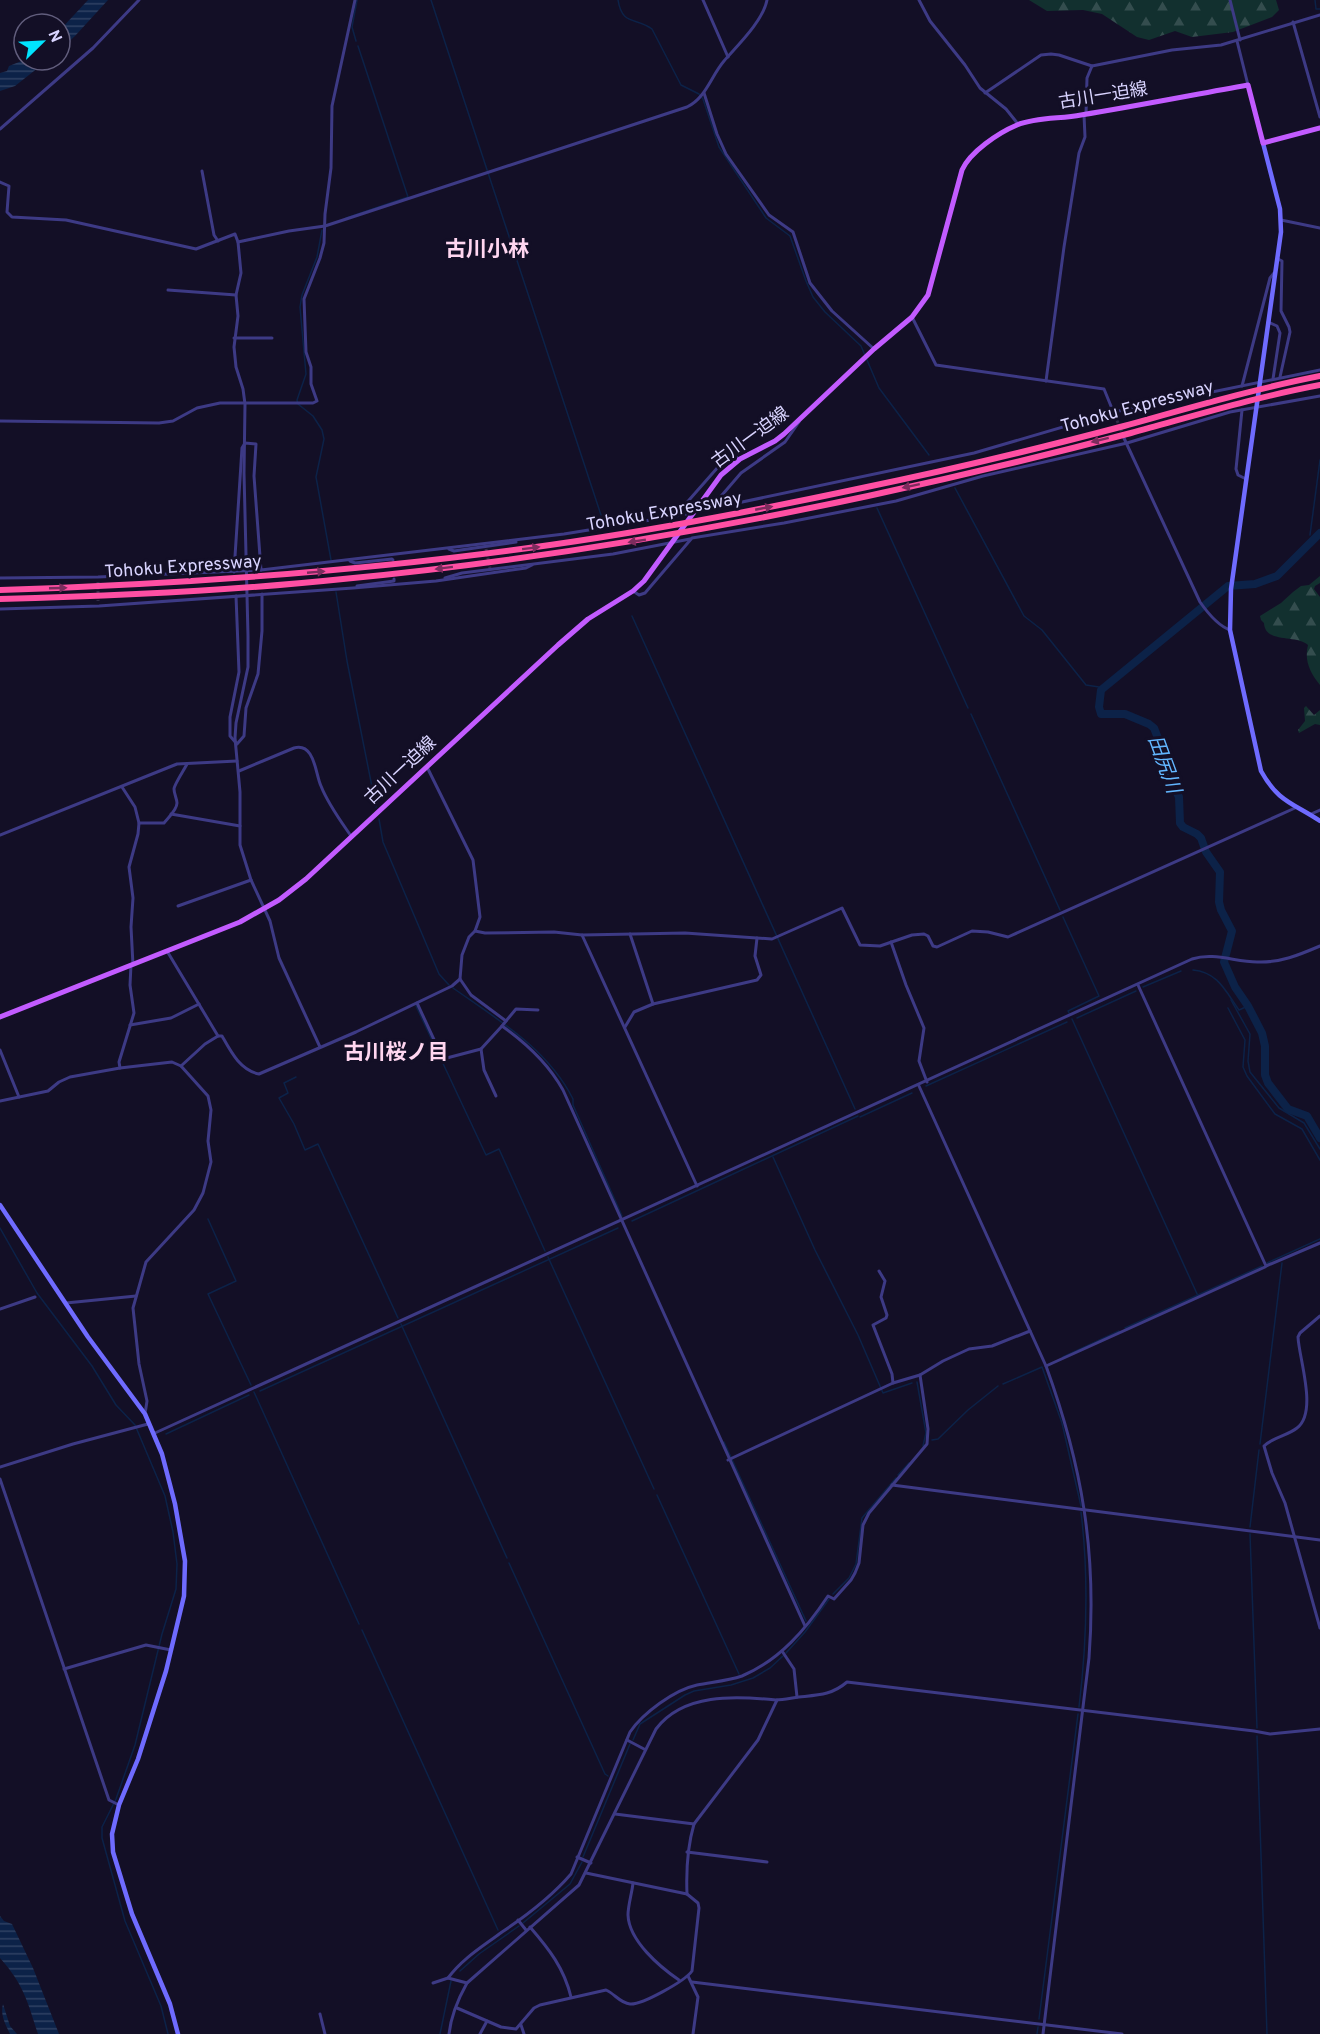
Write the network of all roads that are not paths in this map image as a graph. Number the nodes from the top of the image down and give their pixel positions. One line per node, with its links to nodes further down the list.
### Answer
1 (139, 0): 19 (street)
2 (355, 0): 24 (street)
3 (703, 0): 10 (street)
4 (767, 0): 10 (street)
5 (919, 0): 13 (street)
6 (1230, 0): 9 (street)
7 (1320, 15): 8 (street)
8 (1293, 22): 9 (street); 16 (street)
9 (1239, 40): 11 (street); 12 (street)
10 (728, 57): 14 (street)
11 (1092, 66): 13 (street); 15 (street)
12 (1248, 85): 15 (main road, 古川一迫線); 20 (main road)
13 (985, 93): 17 (street)
14 (703, 94): 24 (street); 36 (street)
15 (1085, 115): 17 (main road, 古川一迫線); 41 (street)
16 (1320, 117)
17 (1019, 124): 32 (main road, 古川一迫線)
18 (1320, 128): 20 (main road)
19 (0, 129)
20 (1263, 143): 23 (street)
21 (202, 171): 26 (street)
22 (0, 182): 26 (street)
23 (1281, 220): 25 (street); 28 (street)
24 (322, 227): 27 (street); 45 (street)
25 (1320, 228)
26 (218, 241): 27 (street)
27 (238, 242): 31 (street)
28 (1278, 259): 29 (street); 39 (street)
29 (1276, 271): 33 (street); 43 (street)
30 (168, 290): 31 (street)
31 (236, 294): 34 (street)
32 (912, 317): 36 (main road, 古川一迫線); 41 (street)
33 (1268, 322): 40 (street); 54 (street)
34 (234, 338): 35 (street); 45 (street)
35 (272, 338)
36 (874, 349): 48 (main road, 古川一迫線)
37 (1320, 370): 39 (street)
38 (1320, 376): 71 (highway, Tohoku Expressway, one-way to 38)
39 (1280, 378): 40 (street)
40 (1273, 379): 43 (street)
41 (1046, 381): 47 (street)
42 (1320, 385): 75 (highway, Tohoku Expressway, one-way to 75)
43 (1242, 386): 47 (street)
44 (1320, 396): 46 (street)
45 (245, 404): 49 (street); 51 (street)
46 (1242, 410): 52 (street); 54 (street)
47 (1114, 414): 55 (street)
48 (800, 419): 53 (main road, 古川一迫線); 55 (street)
49 (0, 421)
50 (1123, 436): 52 (street)
51 (245, 443): 63 (street); 64 (street); 80 (street)
52 (1126, 443): 57 (street); 79 (street)
53 (740, 459): 56 (street); 72 (main road, 古川一迫線)
54 (1246, 479): 79 (street)
55 (709, 510): 56 (street)
56 (675, 516): 58 (street)
57 (692, 538): 62 (street); 72 (street)
58 (523, 539): 59 (street); 59 (street)
59 (447, 548): 60 (street)
60 (349, 560): 61 (street); 63 (street)
61 (393, 560)
62 (532, 566): 68 (street); 68 (street)
63 (261, 570): 64 (street)
64 (234, 572): 65 (street)
65 (98, 577): 66 (street); 69 (street)
66 (0, 578)
67 (394, 579): 70 (street)
68 (436, 581): 70 (street)
69 (98, 582)
70 (353, 588): 73 (street)
71 (0, 590)
72 (633, 591): 83 (main road, 古川一迫線)
73 (262, 594): 74 (street); 80 (street)
74 (236, 596): 77 (street); 80 (street)
75 (0, 599)
76 (98, 601): 77 (street)
77 (99, 606): 78 (street)
78 (0, 609)
79 (1230, 630): 86 (street)
80 (237, 744): 81 (street)
81 (237, 761): 82 (street); 84 (street)
82 (187, 764): 85 (street); 88 (street)
83 (427, 767): 94 (main road, 古川一迫線); 98 (street)
84 (239, 771): 92 (street); 94 (street)
85 (122, 787): 91 (street); 93 (street)
86 (1295, 808): 89 (street); 102 (street)
87 (1320, 810): 89 (street)
88 (171, 814): 91 (street); 92 (street)
89 (1310, 814): 90 (street)
90 (1320, 821)
91 (139, 823): 105 (street)
92 (240, 826): 95 (street)
93 (0, 835)
94 (351, 836): 97 (main road, 古川一迫線)
95 (251, 880): 96 (street); 97 (street)
96 (178, 906)
97 (264, 909): 104 (main road, 古川一迫線); 117 (street)
98 (475, 931): 100 (street); 106 (street)
99 (630, 934): 100 (street); 101 (street); 110 (street)
100 (582, 935): 115 (street)
101 (757, 938): 102 (street); 110 (street)
102 (891, 942): 122 (street)
103 (1320, 946): 107 (street)
104 (166, 951): 105 (main road, 古川一迫線); 109 (street)
105 (132, 965): 112 (main road, 古川一迫線); 114 (street)
106 (460, 979): 108 (street); 113 (street)
107 (1138, 985): 122 (street); 132 (street)
108 (417, 1003): 117 (street); 118 (street)
109 (199, 1004): 114 (street); 116 (street)
110 (653, 1004): 115 (street)
111 (537, 1010): 113 (street)
112 (0, 1017)
113 (504, 1023): 118 (street); 129 (street)
114 (129, 1025): 121 (street)
115 (625, 1027): 127 (street)
116 (218, 1036): 117 (street); 120 (street)
117 (320, 1047)
118 (481, 1049): 124 (street)
119 (0, 1050): 125 (street)
120 (182, 1066): 121 (street); 134 (street)
121 (120, 1068): 125 (street)
122 (927, 1082): 123 (street)
123 (919, 1086): 127 (street); 139 (street)
124 (496, 1096)
125 (20, 1097): 126 (street)
126 (0, 1101)
127 (697, 1186): 129 (street)
128 (0, 1205): 136 (street)
129 (621, 1220): 145 (street); 146 (street)
130 (1319, 1243): 131 (street); 132 (street)
131 (1320, 1249)
132 (1266, 1266): 140 (street)
133 (879, 1271): 142 (street)
134 (136, 1296): 136 (street); 143 (street)
135 (35, 1297): 137 (street)
136 (65, 1303): 143 (street)
137 (0, 1309)
138 (1320, 1316): 151 (street)
139 (1030, 1331): 140 (street); 141 (street)
140 (1046, 1366): 150 (street)
141 (920, 1376): 142 (street); 149 (street)
142 (893, 1383): 146 (street)
143 (146, 1414): 144 (street)
144 (150, 1424): 145 (street); 147 (street)
145 (155, 1433): 155 (street)
146 (730, 1459): 153 (street)
147 (0, 1467)
148 (0, 1479): 157 (street)
149 (892, 1485): 150 (street); 153 (street)
150 (1084, 1510): 151 (street); 160 (street)
151 (1295, 1536): 152 (street); 154 (street)
152 (1320, 1540)
153 (805, 1626): 156 (street)
154 (1320, 1628)
155 (171, 1650): 157 (street); 164 (street)
156 (782, 1651): 158 (street); 162 (street)
157 (64, 1669): 164 (street)
158 (797, 1697): 159 (street); 160 (street)
159 (777, 1700): 163 (street); 166 (street)
160 (1083, 1711): 161 (street); 187 (street)
161 (1320, 1729)
162 (627, 1740): 163 (street); 168 (street)
163 (644, 1749): 165 (street)
164 (119, 1805): 189 (street)
165 (615, 1814): 166 (street); 170 (street)
166 (694, 1824): 167 (street)
167 (687, 1852): 169 (street); 173 (street)
168 (577, 1857): 170 (street); 174 (street)
169 (767, 1862)
170 (591, 1863): 171 (street)
171 (586, 1874): 172 (street); 175 (street)
172 (633, 1883): 173 (street); 179 (street)
173 (687, 1894): 177 (street)
174 (518, 1920): 176 (street); 178 (street)
175 (530, 1927): 176 (street); 183 (street)
176 (525, 1930): 181 (street)
177 (688, 1976): 179 (street); 182 (street)
178 (448, 1978): 180 (street); 181 (street)
179 (680, 1980): 183 (street)
180 (433, 1983)
181 (467, 1983): 184 (street)
182 (692, 1983): 187 (street); 194 (street)
183 (571, 1997): 188 (street)
184 (457, 2007): 186 (street); 191 (street)
185 (320, 2014): 190 (street)
186 (487, 2021): 188 (street); 192 (street)
187 (1044, 2024): 195 (street); 196 (street)
188 (521, 2025): 193 (street)
189 (178, 2034)
190 (325, 2034)
191 (449, 2034)
192 (480, 2034)
193 (525, 2034)
194 (693, 2034)
195 (1043, 2034)
196 (1122, 2034)

